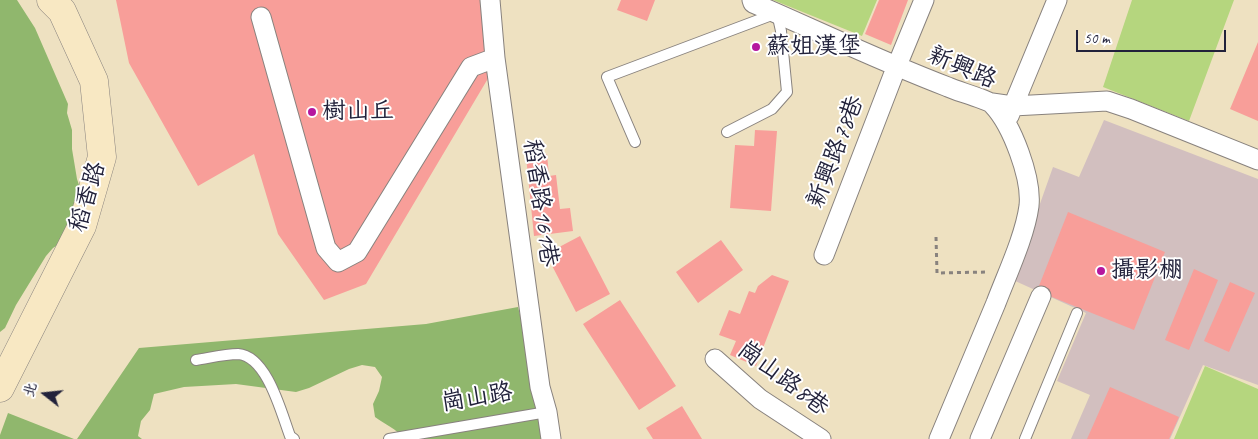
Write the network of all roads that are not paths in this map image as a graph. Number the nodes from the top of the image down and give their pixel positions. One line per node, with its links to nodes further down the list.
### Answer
1 (52, 0): 21 (street, 稻香路)
2 (490, 0): 8 (street, 稻香路161巷)
3 (752, 0): 6 (street, 新興路)
4 (924, 0): 9 (street, 新興路78巷)
5 (1057, 0): 11 (street)
6 (776, 13): 9 (street, 新興路); 13 (lane); 14 (lane)
7 (261, 17): 8 (street)
8 (496, 58): 22 (street, 稻香路161巷)
9 (896, 68): 10 (street, 新興路); 16 (street, 新興路78巷)
10 (992, 103): 11 (street); 12 (street, 新興路)
11 (1013, 106): 12 (street); 15 (street)
12 (1006, 124): 27 (street, 新興路)
13 (727, 132)
14 (635, 142)
15 (1258, 160)
16 (824, 254)
17 (1041, 296): 28 (street)
18 (1077, 313): 29 (lane)
19 (715, 359): 26 (street, 崗山路8巷)
20 (196, 360): 23 (lane)
21 (0, 388)
22 (547, 412): 24 (lane, 崗山路); 25 (street, 崗山路)
23 (294, 439)
24 (389, 439)
25 (551, 439)
26 (821, 439)
27 (939, 439)
28 (980, 439)
29 (1025, 439)

